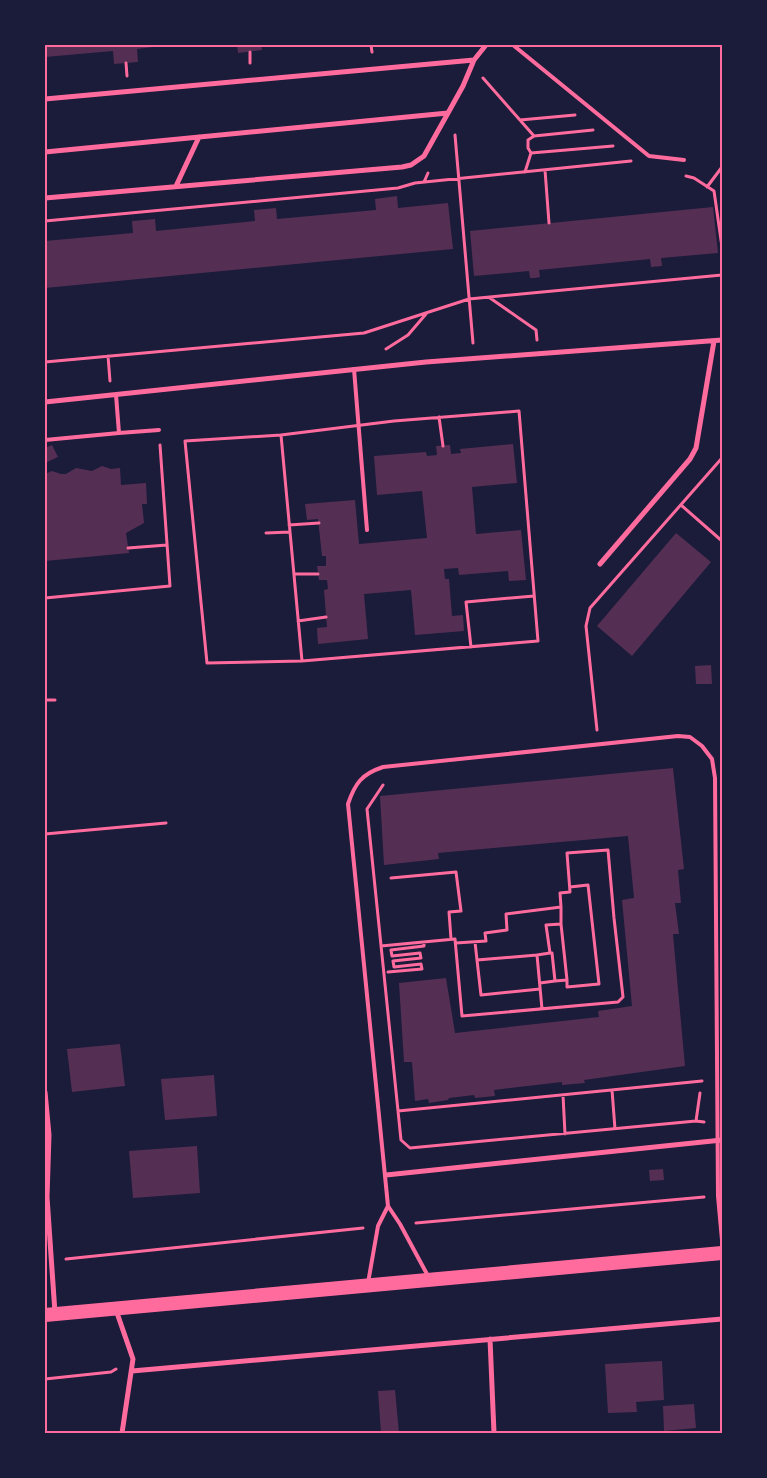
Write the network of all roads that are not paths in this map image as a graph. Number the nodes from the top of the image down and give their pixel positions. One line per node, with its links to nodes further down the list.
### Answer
1 (486, 45): 3 (street)
2 (513, 45): 8 (lane)
3 (474, 60): 4 (street); 5 (street)
4 (45, 99)
5 (448, 113): 6 (street); 9 (street)
6 (199, 138): 7 (street); 9 (street)
7 (45, 152)
8 (684, 160)
9 (176, 186): 10 (street)
10 (45, 198)
11 (714, 340): 12 (street); 13 (street); 20 (street)
12 (722, 340)
13 (354, 369): 14 (street); 19 (lane)
14 (113, 395): 15 (street); 17 (lane)
15 (45, 402)
16 (159, 430): 17 (lane)
17 (119, 432): 18 (lane)
18 (45, 440)
19 (368, 530)
20 (600, 564)
21 (45, 1092): 30 (street)
22 (720, 1140): 23 (street); 23 (lane); 25 (lane)
23 (386, 1176): 24 (lane)
24 (388, 1206): 27 (lane); 28 (lane)
25 (722, 1240)
26 (722, 1253): 27 (highway)
27 (430, 1280): 28 (highway)
28 (367, 1286): 29 (highway)
29 (115, 1308): 30 (highway); 33 (street)
30 (50, 1314)
31 (722, 1319): 32 (street)
32 (490, 1339): 33 (street); 35 (street)
33 (132, 1372): 34 (street)
34 (122, 1433)
35 (494, 1433)

